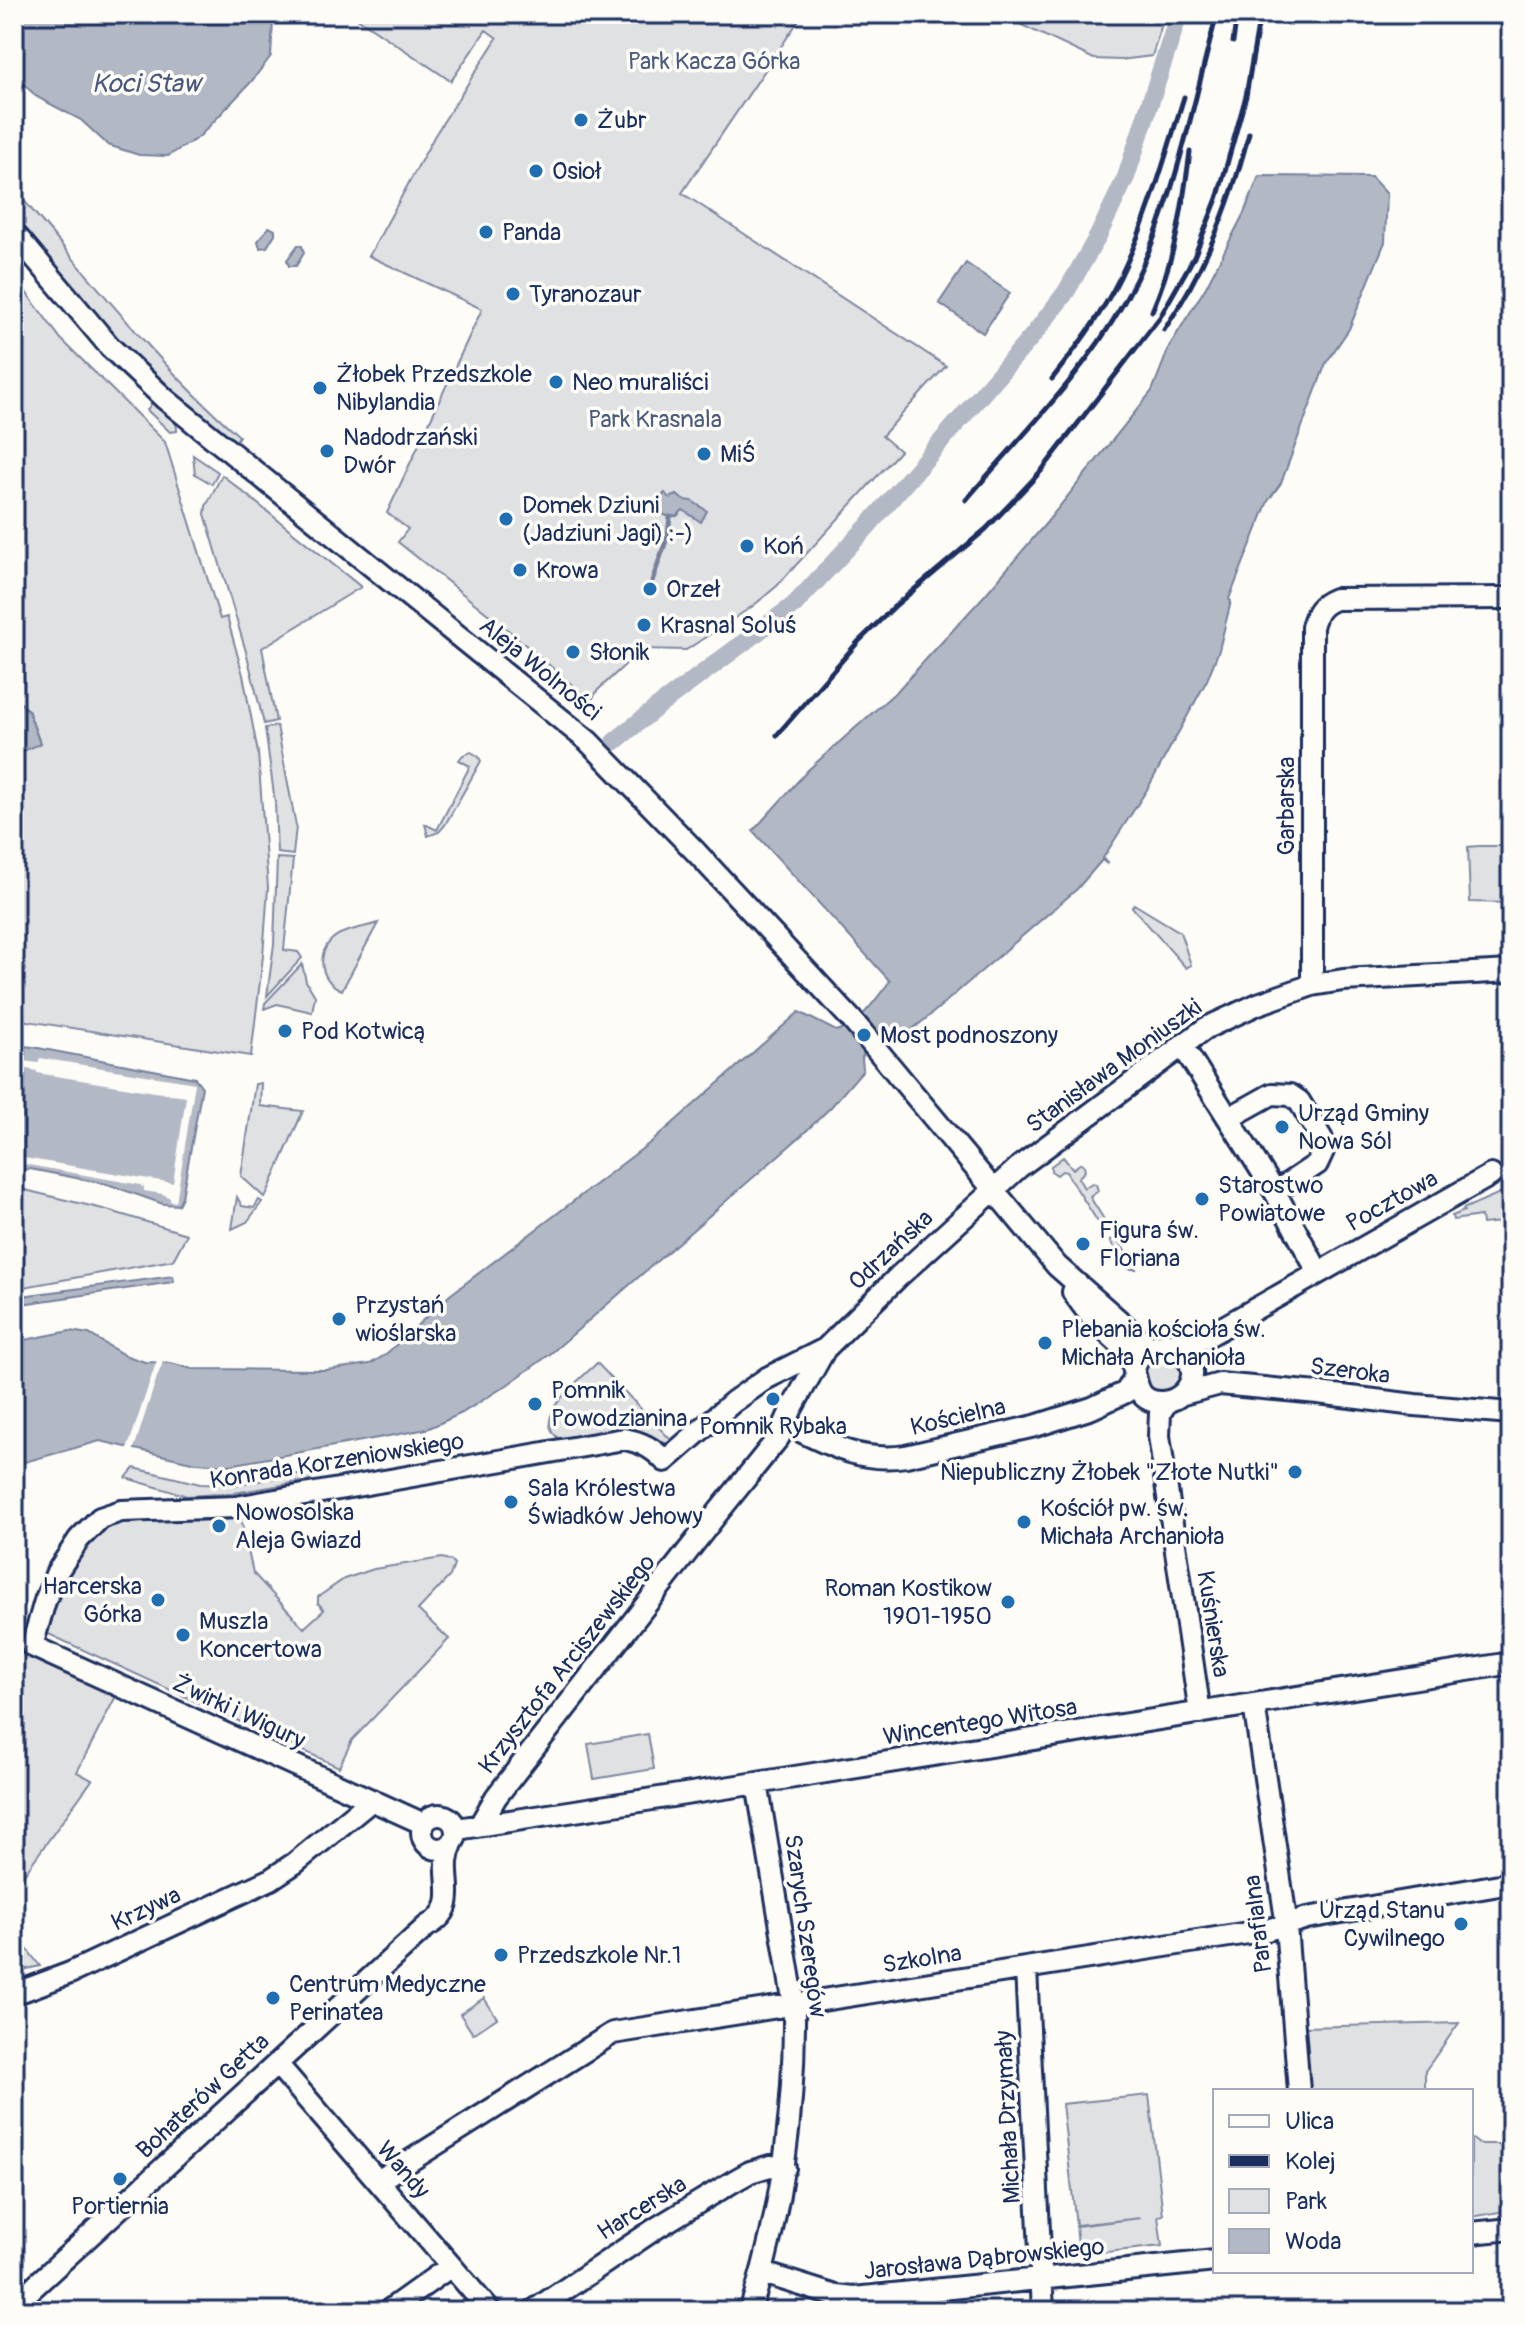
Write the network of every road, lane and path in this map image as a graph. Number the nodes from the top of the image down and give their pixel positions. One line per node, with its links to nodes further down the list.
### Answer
1 (14, 233): 8 (street, Aleja Wolności)
2 (1511, 598): 4 (street, Garbarska)
3 (1511, 971): 4 (street, Stanisława Moniuszki)
4 (1312, 985): 5 (street, Stanisława Moniuszki)
5 (1182, 1045): 6 (street); 8 (street, Stanisława Moniuszki)
6 (1229, 1118): 9 (street); 9 (street)
7 (1491, 1175): 11 (street, Pocztowa)
8 (993, 1189): 10 (street, Aleja Wolności); 14 (street, Odrzańska)
9 (1275, 1192): 11 (street)
10 (1057, 1266): 13 (street); 16 (street)
11 (1318, 1272): 12 (street, Pocztowa)
12 (1206, 1337): 13 (street, Pocztowa); 15 (street)
13 (1158, 1346): 15 (street); 16 (street)
14 (825, 1349): 19 (street, Odrzańska); 20 (street, Odrzańska)
15 (1191, 1368): 17 (street)
16 (1134, 1373): 17 (street); 19 (street, Kościelna)
17 (1175, 1398): 18 (street, Szeroka); 24 (street, Kuśnierska)
18 (1511, 1413)
19 (786, 1424): 27 (street, Krzysztofa Arciszewskiego)
20 (537, 1455): 21 (street, Konrada Korzeniowskiego)
21 (32, 1646): 26 (street, Żwirki i Wigury)
22 (1511, 1663): 23 (street, Wincentego Witosa)
23 (1254, 1704): 24 (street, Wincentego Witosa); 31 (street, Parafialna)
24 (1200, 1713): 25 (street, Wincentego Witosa)
25 (757, 1783): 27 (street, Wincentego Witosa); 35 (street, Szarych Szeregów)
26 (372, 1800): 28 (street, Żwirki i Wigury); 34 (street, Krzywa)
27 (480, 1825): 29 (street, Wincentego Witosa)
28 (426, 1834): 29 (street); 29 (street); 32 (street)
29 (454, 1836): 32 (street, Bohaterów Getta)
30 (1511, 1883): 31 (street, Szkolna)
31 (1286, 1924): 33 (street, Szkolna); 37 (street, Parafialna)
32 (427, 1926): 36 (street, Bohaterów Getta)
33 (1026, 1969): 35 (street, Szkolna); 45 (street, Michała Drzymały)
34 (14, 1994)
35 (794, 2005): 38 (street, Szarych Szeregów); 39 (street, Szkolna)
36 (277, 2064): 39 (street, Wandy); 46 (street, Bohaterów Getta)
37 (1299, 2089)
38 (785, 2168): 44 (street, Szarych Szeregów); 49 (street, Harcerska)
39 (378, 2181): 43 (street, Wandy)
40 (1511, 2229): 41 (street)
41 (1473, 2233)
42 (1213, 2261): 45 (street, Jarosława Dąbrowskiego)
43 (451, 2266): 47 (street); 48 (street, Wandy)
44 (763, 2273): 45 (street, Jarosława Dąbrowskiego); 50 (street, Szarych Szeregów)
45 (1042, 2279): 51 (street, Michała Drzymały)
46 (14, 2305)
47 (388, 2311)
48 (490, 2311)
49 (533, 2311)
50 (750, 2311)
51 (1043, 2311)

